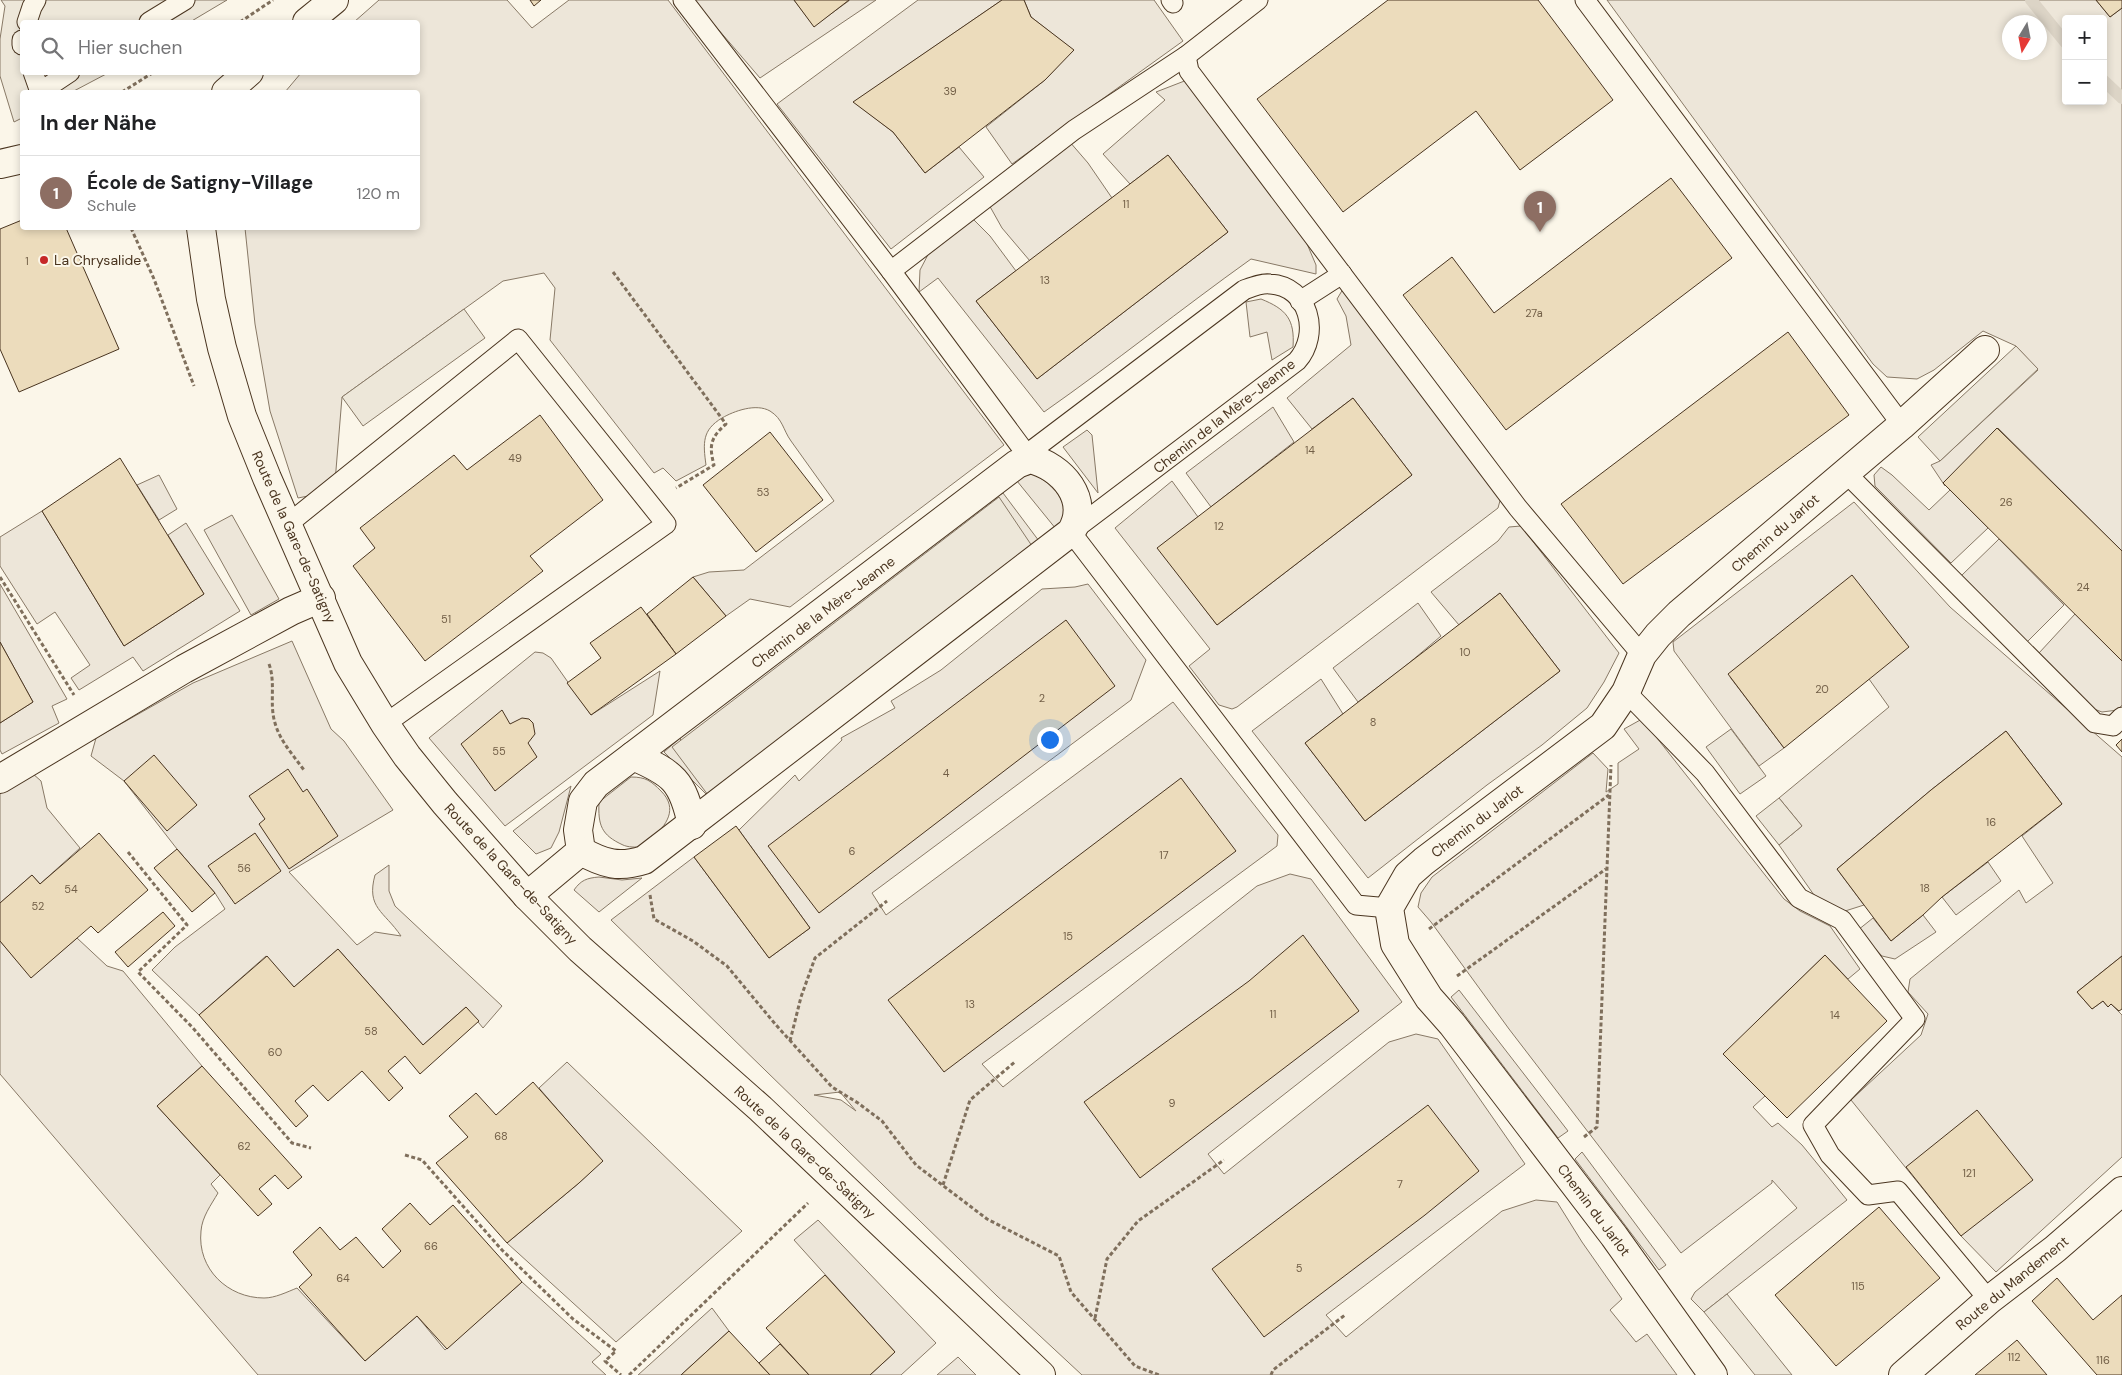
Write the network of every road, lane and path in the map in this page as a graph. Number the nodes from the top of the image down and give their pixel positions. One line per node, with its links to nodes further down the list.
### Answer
1 (36, 0): 8 (lane)
2 (185, 0): 9 (lane)
3 (273, 0): 10 (path)
4 (334, 0): 11 (street)
5 (683, 0): 24 (lane)
6 (1258, 0): 12 (lane)
7 (1585, 0): 29 (lane)
8 (28, 20)
9 (152, 20)
10 (243, 20)
11 (309, 20)
12 (1186, 56): 24 (lane); 26 (lane)
13 (34, 75): 17 (lane)
14 (66, 75): 18 (lane)
15 (149, 75): 19 (path)
16 (246, 75): 20 (street)
17 (39, 90)
18 (43, 90)
19 (125, 90)
20 (228, 90)
21 (20, 159): 22 (street)
22 (0, 164)
23 (201, 230): 33 (street, Route de la Gare-de-Satigny)
24 (891, 271): 30 (lane)
25 (614, 272): 32 (path)
26 (1342, 274): 27 (lane); 38 (lane)
27 (1300, 301): 30 (lane, Chemin de la Mère-Jeanne); 34 (lane, Chemin de la Mère-Jeanne)
28 (1985, 350): 29 (street, Chemin du Jarlot)
29 (1902, 425): 31 (street, Chemin du Jarlot)
30 (1029, 456): 34 (street); 44 (street, Chemin de la Mère-Jeanne)
31 (1845, 472): 38 (street, Chemin du Jarlot); 40 (lane)
32 (650, 504): 33 (lane); 42 (lane)
33 (288, 524): 36 (street, Route de la Gare-de-Satigny)
34 (1071, 532): 48 (street, Chemin de la Mère-Jeanne); 55 (lane)
35 (0, 577): 41 (path)
36 (321, 598): 37 (street); 42 (street, Route de la Gare-de-Satigny)
37 (254, 631): 41 (street); 45 (path)
38 (1642, 655): 39 (street, Chemin du Jarlot)
39 (1626, 692): 43 (street, Chemin du Jarlot); 67 (lane)
40 (2122, 718)
41 (92, 723): 46 (street)
42 (385, 724): 53 (street, Route de la Gare-de-Satigny)
43 (1603, 726): 47 (path); 55 (street, Chemin du Jarlot)
44 (633, 756): 48 (street); 49 (street, Chemin de la Mère-Jeanne)
45 (304, 770)
46 (0, 779)
47 (1609, 794): 52 (path); 56 (path)
48 (692, 825): 51 (street, Chemin de la Mère-Jeanne)
49 (581, 851): 51 (street, Chemin de la Mère-Jeanne); 53 (street)
50 (128, 852): 60 (path)
51 (644, 860): 58 (path)
52 (1607, 869): 57 (path); 62 (path)
53 (528, 896): 72 (street, Route de la Gare-de-Satigny)
54 (886, 901): 58 (path)
55 (1389, 908): 62 (street, Chemin du Jarlot)
56 (1425, 932)
57 (1457, 976)
58 (790, 1041): 64 (path)
59 (1016, 1061): 64 (path)
60 (311, 1148)
61 (405, 1155): 70 (path)
62 (1554, 1158): 75 (street, Chemin du Jarlot)
63 (1224, 1160): 69 (path)
64 (942, 1185): 69 (path)
65 (2122, 1191): 67 (street, Route du Mandement)
66 (811, 1201): 71 (path)
67 (1989, 1300): 76 (street, Route du Mandement)
68 (1345, 1315): 74 (path)
69 (1095, 1318): 73 (path)
70 (621, 1375)
71 (629, 1375)
72 (1041, 1375)
73 (1159, 1375)
74 (1271, 1375)
75 (1713, 1375)
76 (1903, 1375)

